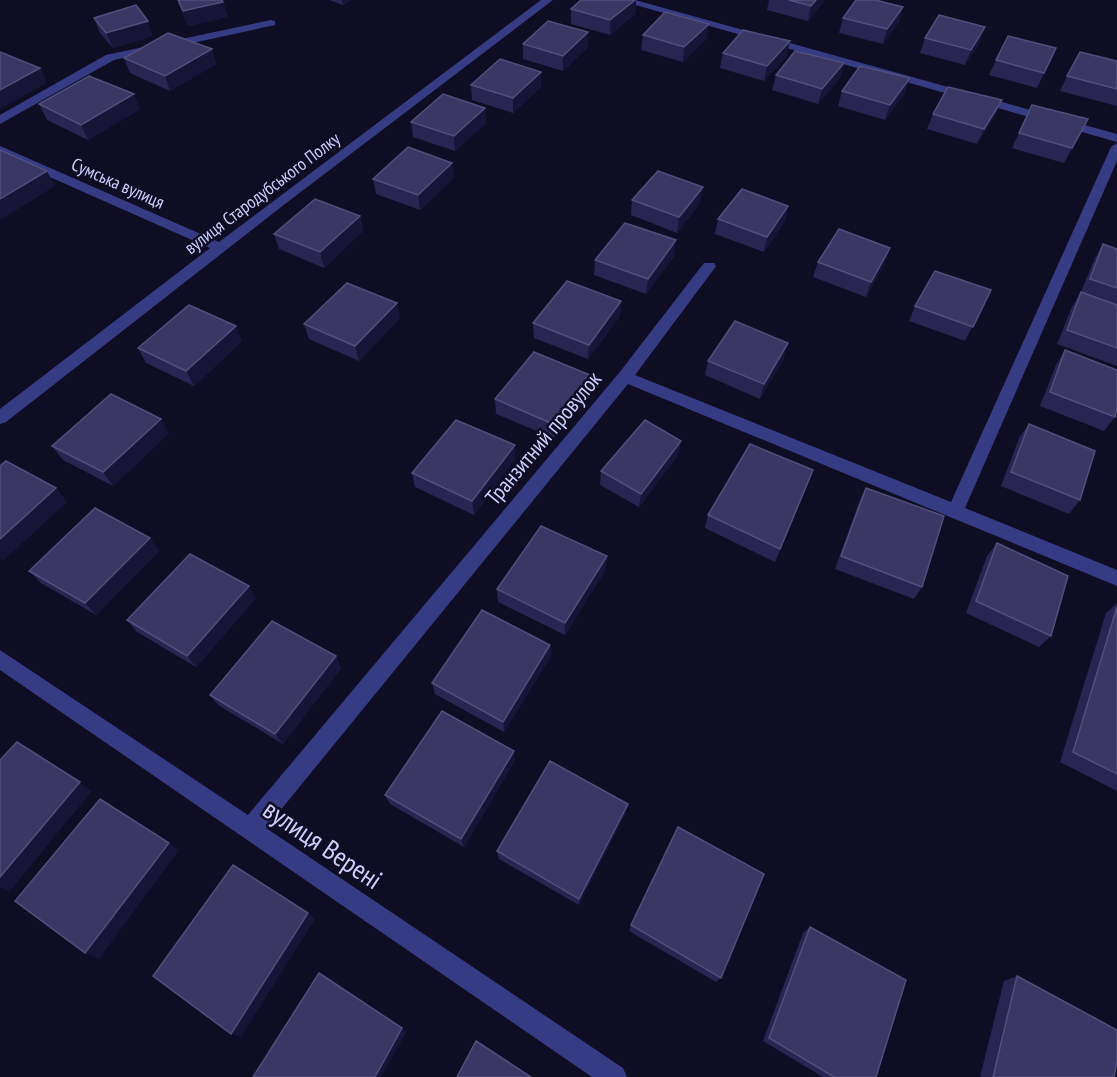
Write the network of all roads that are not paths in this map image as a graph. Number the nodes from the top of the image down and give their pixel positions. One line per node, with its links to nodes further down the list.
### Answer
1 (548, 0): 8 (street, вулиця Стародубського Полку)
2 (623, 0): 5 (street)
3 (271, 23): 4 (street)
4 (0, 120)
5 (1117, 138)
6 (1117, 147): 12 (street)
7 (0, 150): 8 (street, Сумська вулиця)
8 (220, 248): 11 (street, вулиця Стародубського Полку)
9 (709, 266): 10 (street)
10 (625, 377): 12 (street, Транзитний провулок); 15 (street, Транзитний провулок)
11 (0, 418)
12 (955, 512): 13 (street, Транзитний провулок)
13 (1117, 578)
14 (0, 659): 15 (street, вулиця Верені)
15 (251, 829): 16 (street, вулиця Верені)
16 (614, 1077)

